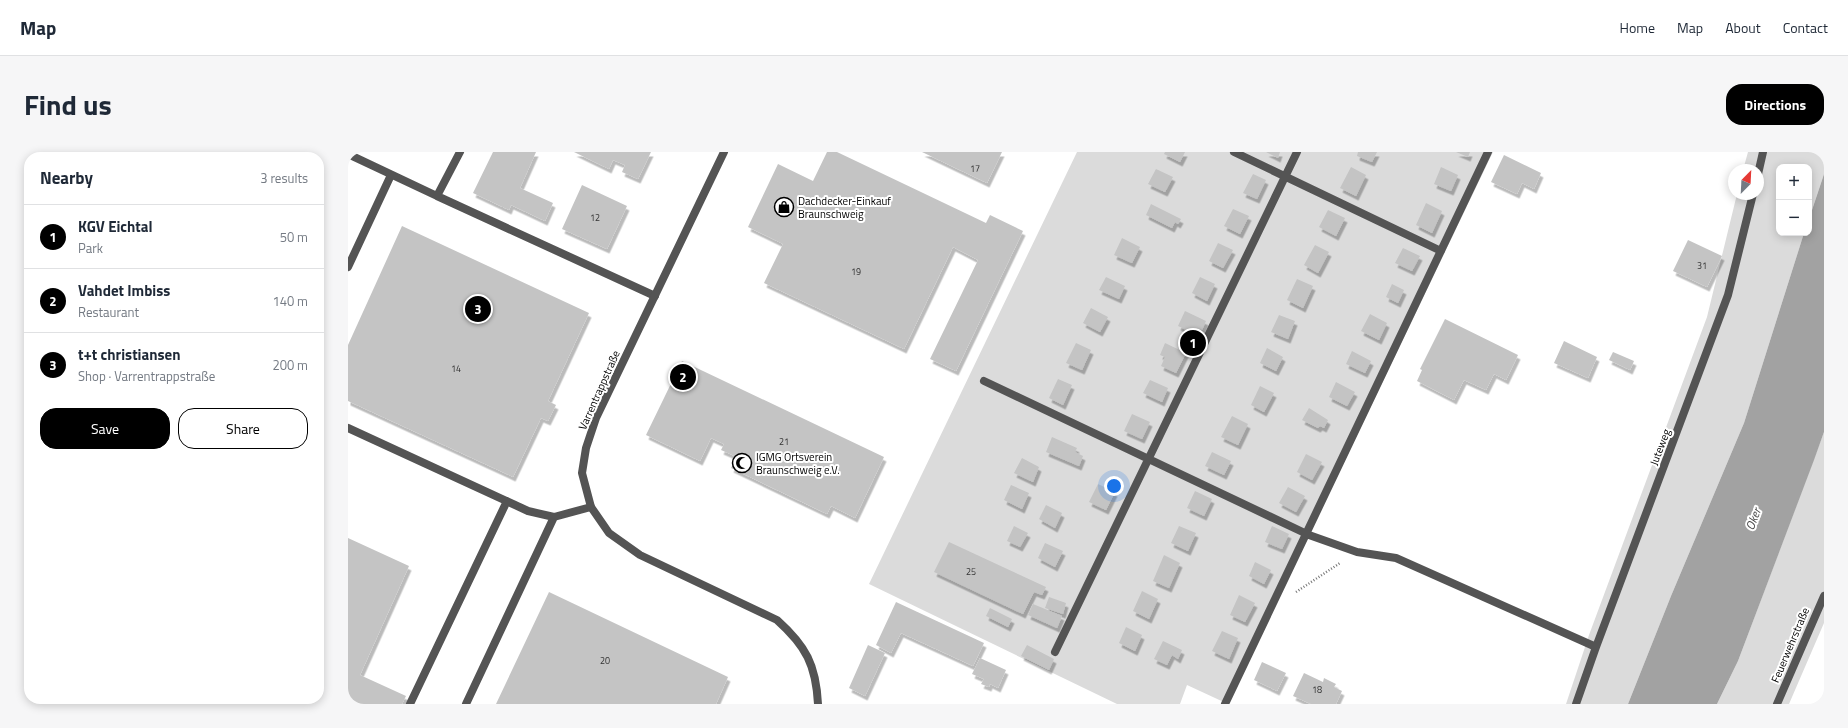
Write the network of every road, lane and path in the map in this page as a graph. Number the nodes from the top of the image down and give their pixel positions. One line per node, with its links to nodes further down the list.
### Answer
1 (460, 152): 11 (street)
2 (724, 152): 15 (street, Varrentrappstraße)
3 (1234, 152): 10 (street)
4 (1297, 152): 10 (street)
5 (1488, 152): 13 (street)
6 (1764, 152): 8 (street)
7 (348, 154): 9 (street)
8 (1761, 164)
9 (391, 175): 11 (street); 14 (street)
10 (1286, 177): 13 (street); 18 (street)
11 (436, 196): 15 (street)
12 (1752, 200): 26 (street, Juteweg)
13 (1440, 251): 22 (street)
14 (348, 267)
15 (655, 296): 20 (street, Varrentrappstraße)
16 (984, 381): 18 (street)
17 (348, 428): 19 (street)
18 (1149, 459): 22 (street); 27 (street)
19 (507, 501): 21 (street); 28 (street)
20 (591, 507): 21 (street); 30 (street, Varrentrappstraße)
21 (554, 517): 29 (street)
22 (1306, 533): 23 (street); 31 (street)
23 (1357, 552): 24 (path); 26 (street)
24 (1294, 593)
25 (1824, 596): 33 (street, Feuerwehrstraße)
26 (1596, 647): 32 (street, Juteweg)
27 (1055, 652)
28 (410, 704)
29 (466, 704)
30 (818, 704)
31 (1225, 704)
32 (1576, 704)
33 (1777, 704)

